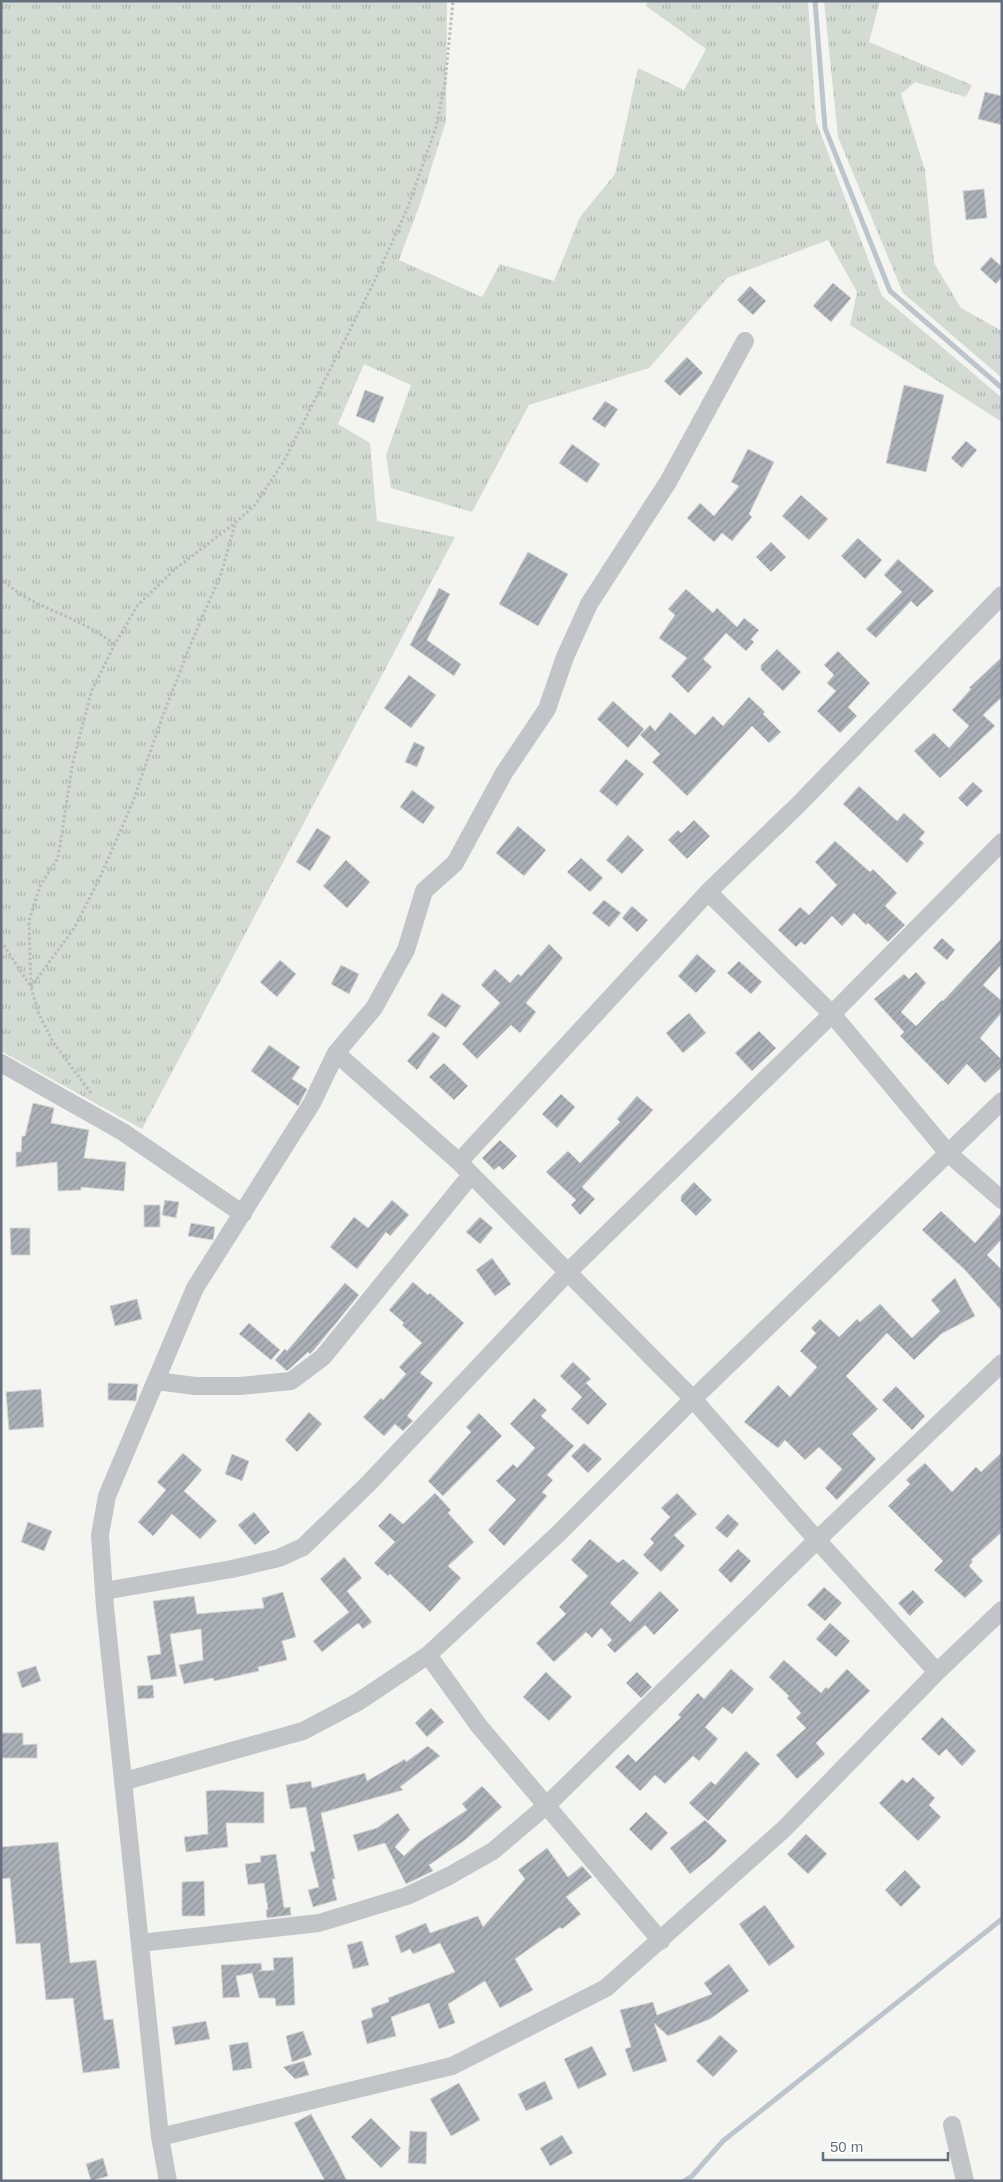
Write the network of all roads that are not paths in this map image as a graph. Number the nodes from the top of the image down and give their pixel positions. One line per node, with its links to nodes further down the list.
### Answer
1 (745, 341): 6 (street)
2 (1002, 595): 4 (street)
3 (1002, 842): 5 (street)
4 (708, 892): 5 (street); 12 (street)
5 (832, 1014): 11 (street); 16 (street)
6 (336, 1053): 12 (street); 15 (street)
7 (1, 1063): 10 (street)
8 (1002, 1101): 11 (street)
9 (102, 1108): 10 (street)
10 (123, 1132): 15 (street)
11 (948, 1153): 14 (street); 19 (street)
12 (459, 1162): 13 (street)
13 (471, 1175): 16 (street); 18 (street)
14 (1002, 1200)
15 (243, 1214): 18 (street)
16 (568, 1272): 19 (street); 21 (street)
17 (1002, 1363): 20 (street)
18 (156, 1381): 21 (street)
19 (693, 1399): 20 (street); 23 (street)
20 (816, 1540): 24 (street); 26 (street)
21 (104, 1591): 25 (street)
22 (1002, 1610): 24 (street)
23 (428, 1655): 25 (street); 26 (street)
24 (937, 1672): 27 (street)
25 (125, 1782): 28 (street)
26 (547, 1805): 27 (street); 28 (street)
27 (661, 1941): 30 (street)
28 (140, 1943): 30 (street)
29 (952, 2125): 32 (street)
30 (160, 2137): 31 (street)
31 (168, 2181)
32 (965, 2181)

